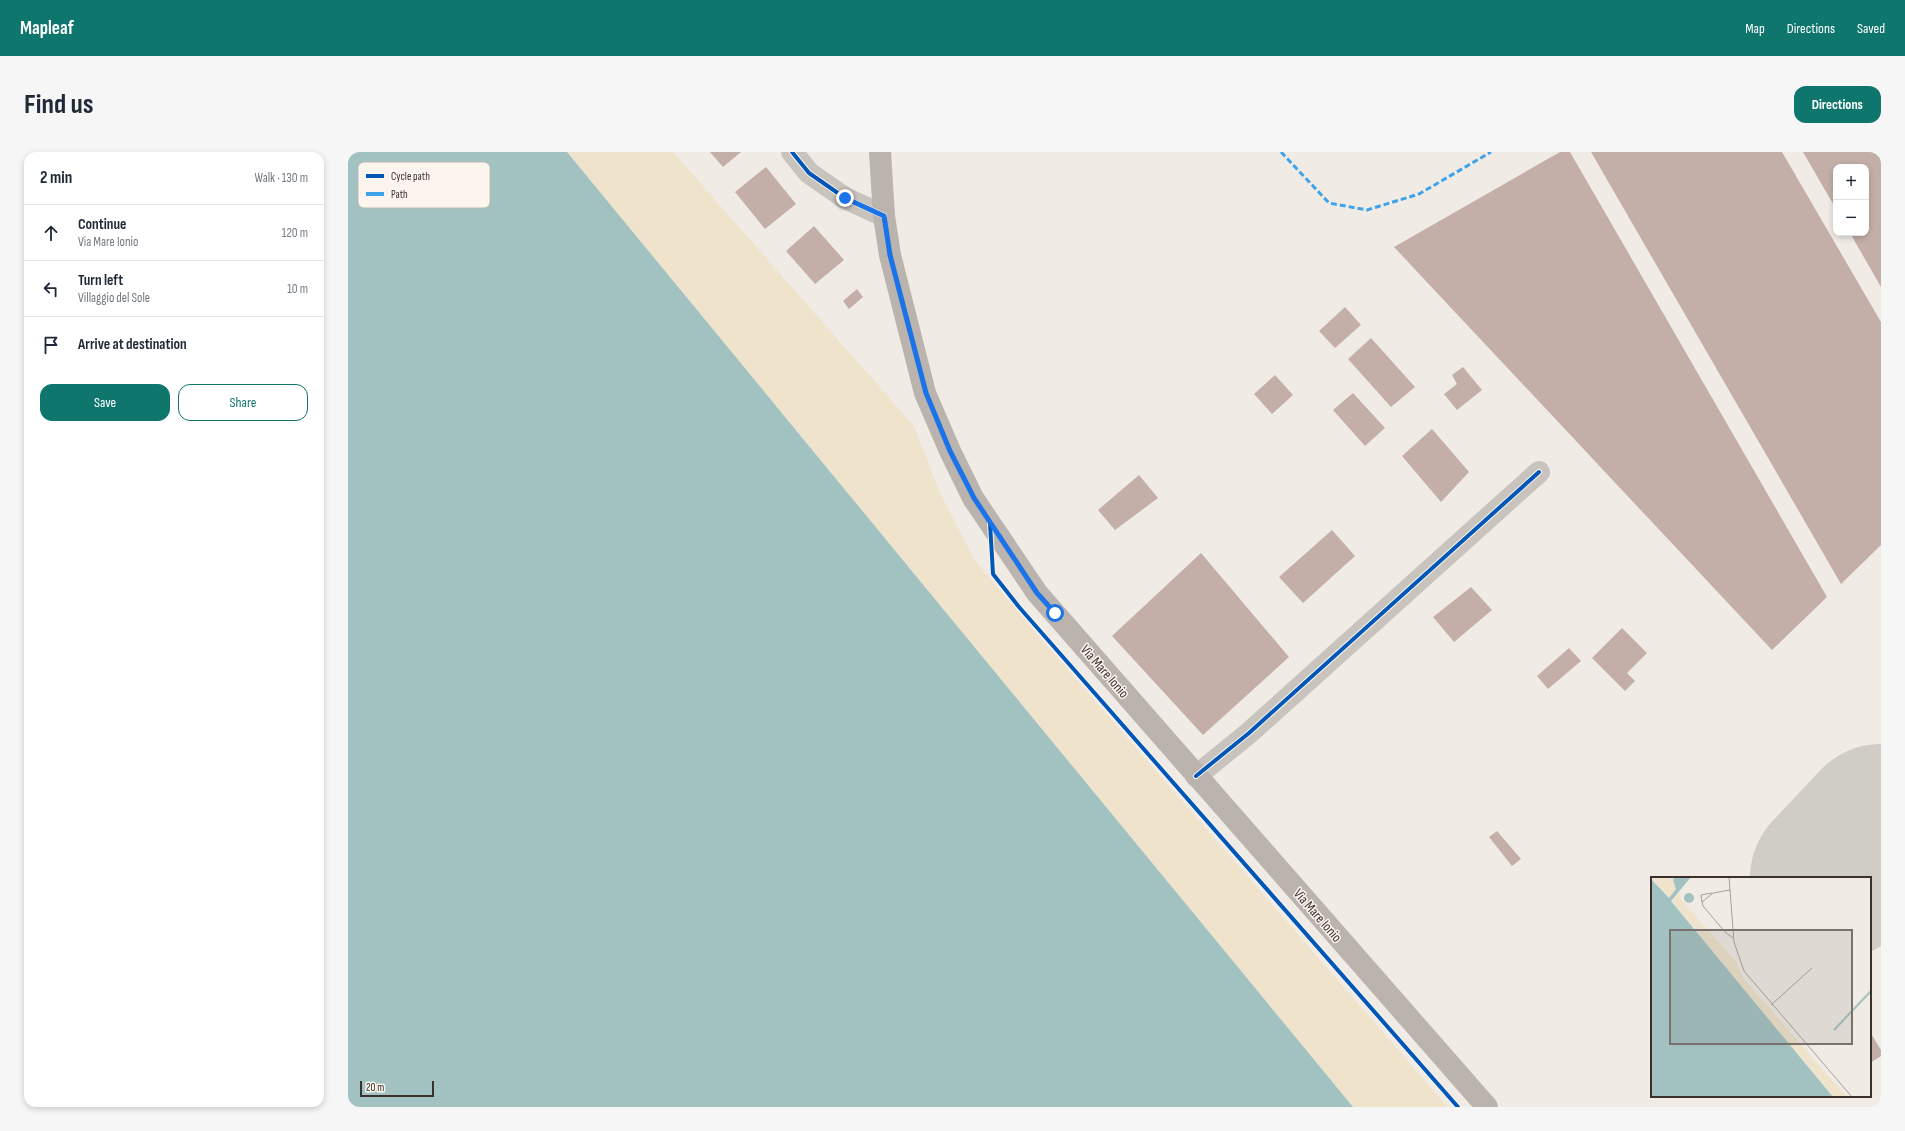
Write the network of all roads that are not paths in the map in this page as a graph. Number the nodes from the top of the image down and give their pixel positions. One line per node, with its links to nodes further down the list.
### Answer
1 (792, 152): 3 (street)
2 (880, 152): 3 (main road, Via Mare Ionio)
3 (884, 216): 5 (main road, Via Mare Ionio)
4 (1539, 472): 5 (street)
5 (1196, 776): 6 (main road, Via Mare Ionio)
6 (1487, 1107)

